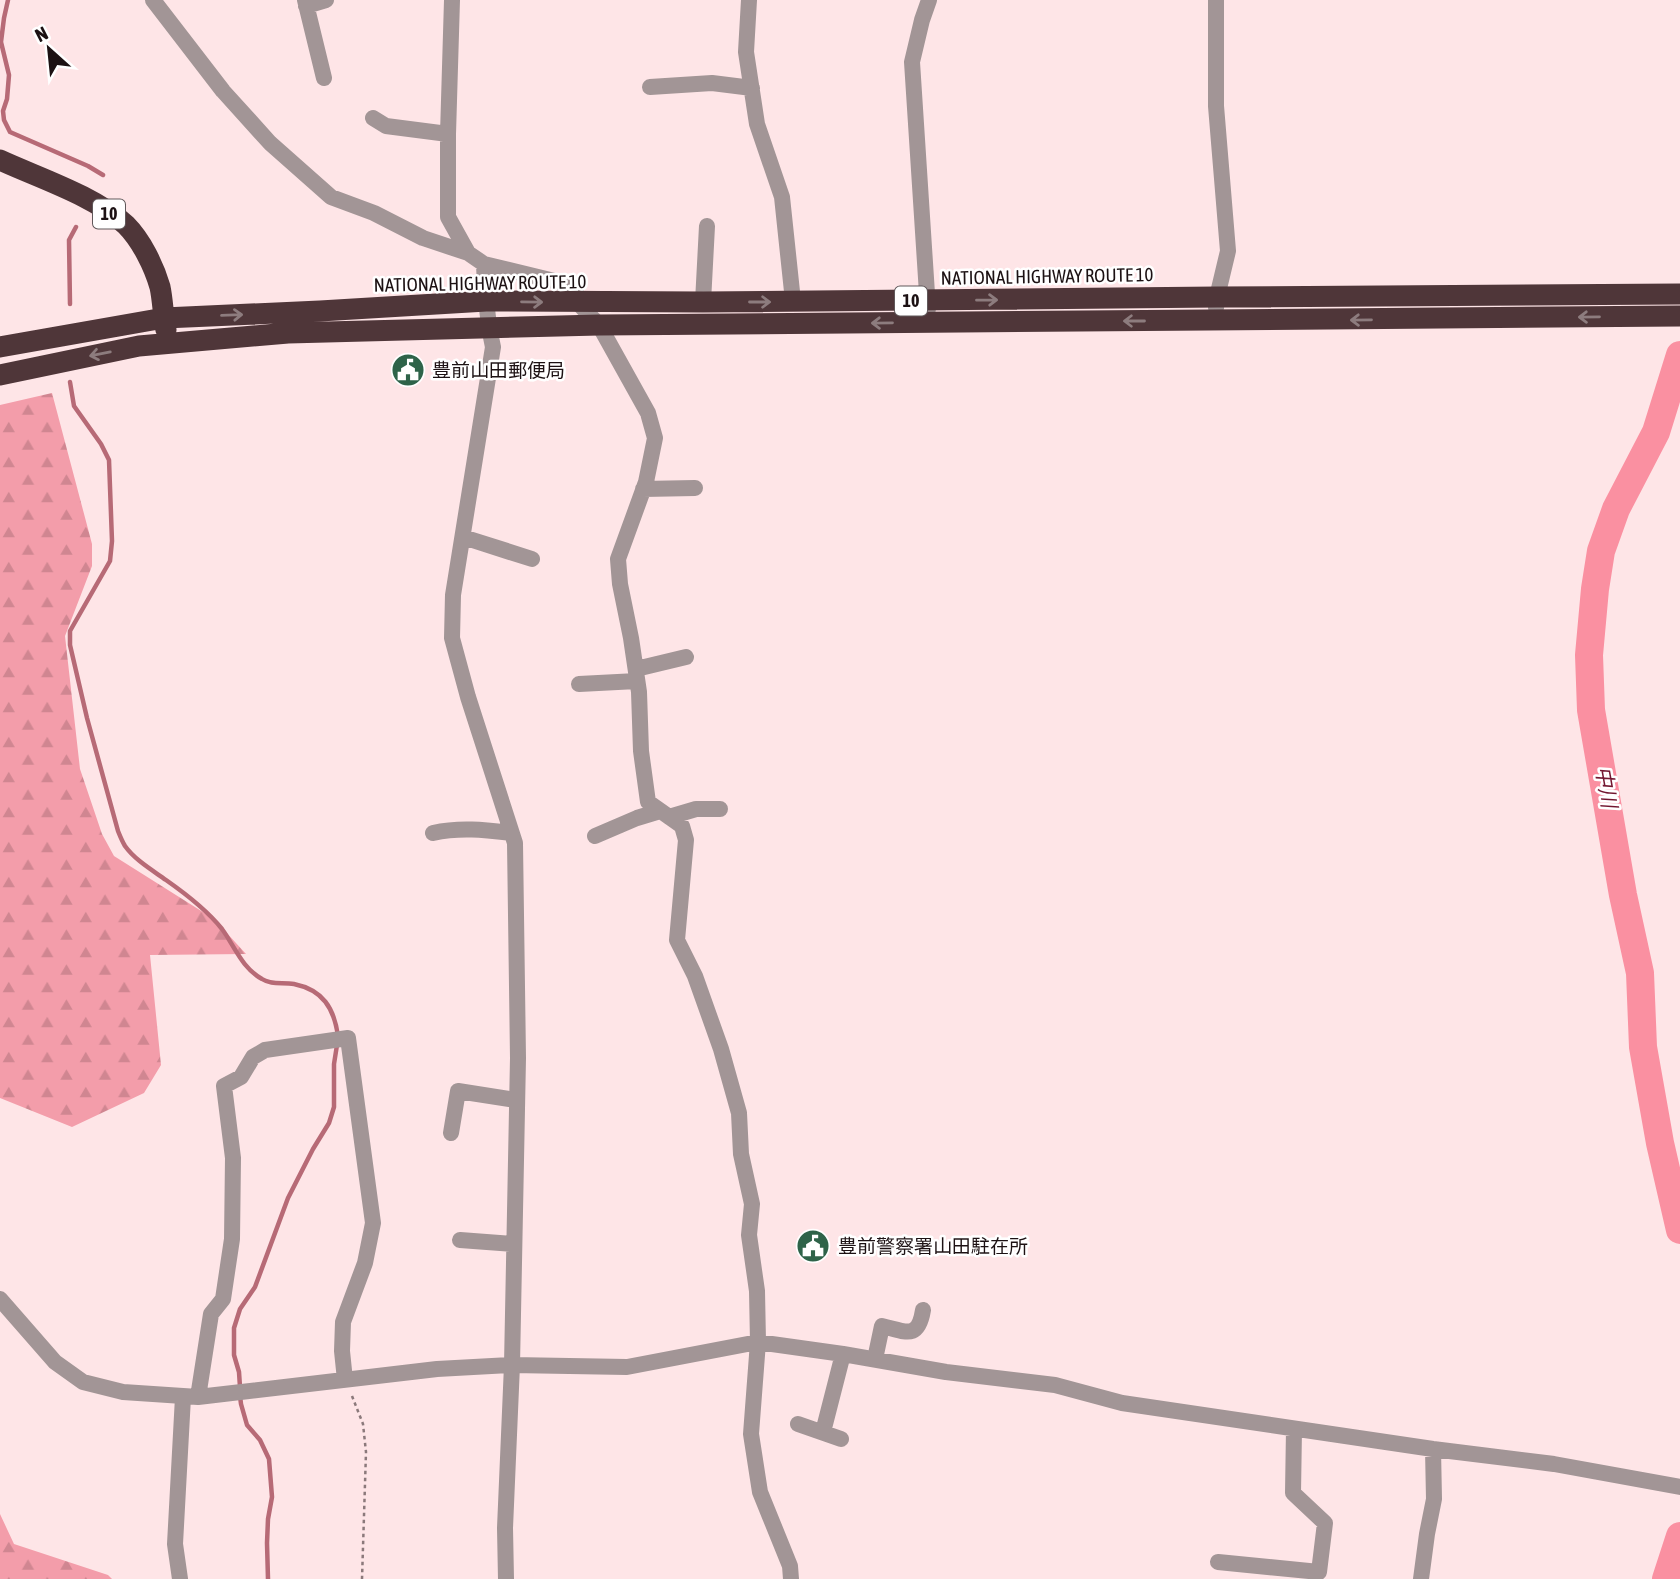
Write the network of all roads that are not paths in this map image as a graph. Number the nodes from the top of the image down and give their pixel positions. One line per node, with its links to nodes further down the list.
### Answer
1 (153, 0): 15 (street)
2 (326, 0): 7 (street)
3 (452, 0): 12 (street)
4 (750, 0): 10 (street)
5 (929, 0): 19 (street)
6 (1216, 0): 18 (street)
7 (306, 3): 8 (street)
8 (324, 78)
9 (650, 87): 10 (street)
10 (751, 88): 22 (street)
11 (373, 118): 12 (street)
12 (448, 134): 15 (street)
13 (0, 160): 25 (highway, 10)
14 (707, 226): 21 (street)
15 (468, 253): 16 (street)
16 (484, 264): 20 (street); 23 (street)
17 (1680, 294): 18 (highway, NATIONAL HIGHWAY ROUTE 10 / 10)
18 (1217, 296): 19 (highway, NATIONAL HIGHWAY ROUTE 10 / 10, one-way to 18); 26 (street)
19 (928, 300): 22 (highway, NATIONAL HIGHWAY ROUTE 10 / 10); 27 (street)
20 (486, 302): 23 (highway, NATIONAL HIGHWAY ROUTE 10 / 10, one-way to 23); 25 (highway, NATIONAL HIGHWAY ROUTE 10 / 10, one-way to 20); 29 (street)
21 (703, 302): 22 (highway, NATIONAL HIGHWAY ROUTE 10 / 10, one-way to 22); 23 (highway, NATIONAL HIGHWAY ROUTE 10 / 10)
22 (793, 302)
23 (578, 303): 28 (street)
24 (1680, 316): 26 (highway, 10, one-way to 26)
25 (164, 318): 30 (highway, 10); 31 (highway, NATIONAL HIGHWAY ROUTE 10 / 10)
26 (1214, 321): 27 (highway, 10, one-way to 27)
27 (929, 322): 28 (highway, 10, one-way to 28)
28 (599, 325): 29 (highway, 10); 34 (street)
29 (489, 328): 30 (highway, 10); 35 (street)
30 (168, 344): 32 (highway, 10, one-way to 32)
31 (0, 347)
32 (0, 375)
33 (695, 488): 34 (street)
34 (643, 489): 38 (street)
35 (463, 537): 36 (street); 42 (street)
36 (532, 559)
37 (686, 657): 38 (street)
38 (637, 675): 39 (street); 41 (street)
39 (579, 684)
40 (720, 809): 41 (street)
41 (664, 814): 44 (street); 51 (street)
42 (511, 833): 43 (street); 45 (street)
43 (433, 834)
44 (595, 836)
45 (516, 1100): 46 (street); 48 (street)
46 (451, 1133)
47 (460, 1240): 48 (street)
48 (514, 1244): 54 (street)
49 (0, 1299): 56 (street)
50 (923, 1310): 53 (street)
51 (758, 1342): 52 (street); 54 (street); 66 (street)
52 (843, 1354): 53 (street); 59 (street)
53 (875, 1359): 58 (street)
54 (512, 1365): 55 (street); 65 (street)
55 (345, 1380): 56 (street); 56 (street)
56 (191, 1397): 64 (street)
57 (798, 1424): 59 (street)
58 (1294, 1429): 61 (street); 63 (street)
59 (823, 1432): 60 (street)
60 (841, 1438)
61 (1433, 1449): 62 (street); 67 (street)
62 (1680, 1487)
63 (1218, 1562)
64 (180, 1579)
65 (506, 1579)
66 (791, 1579)
67 (1421, 1579)

